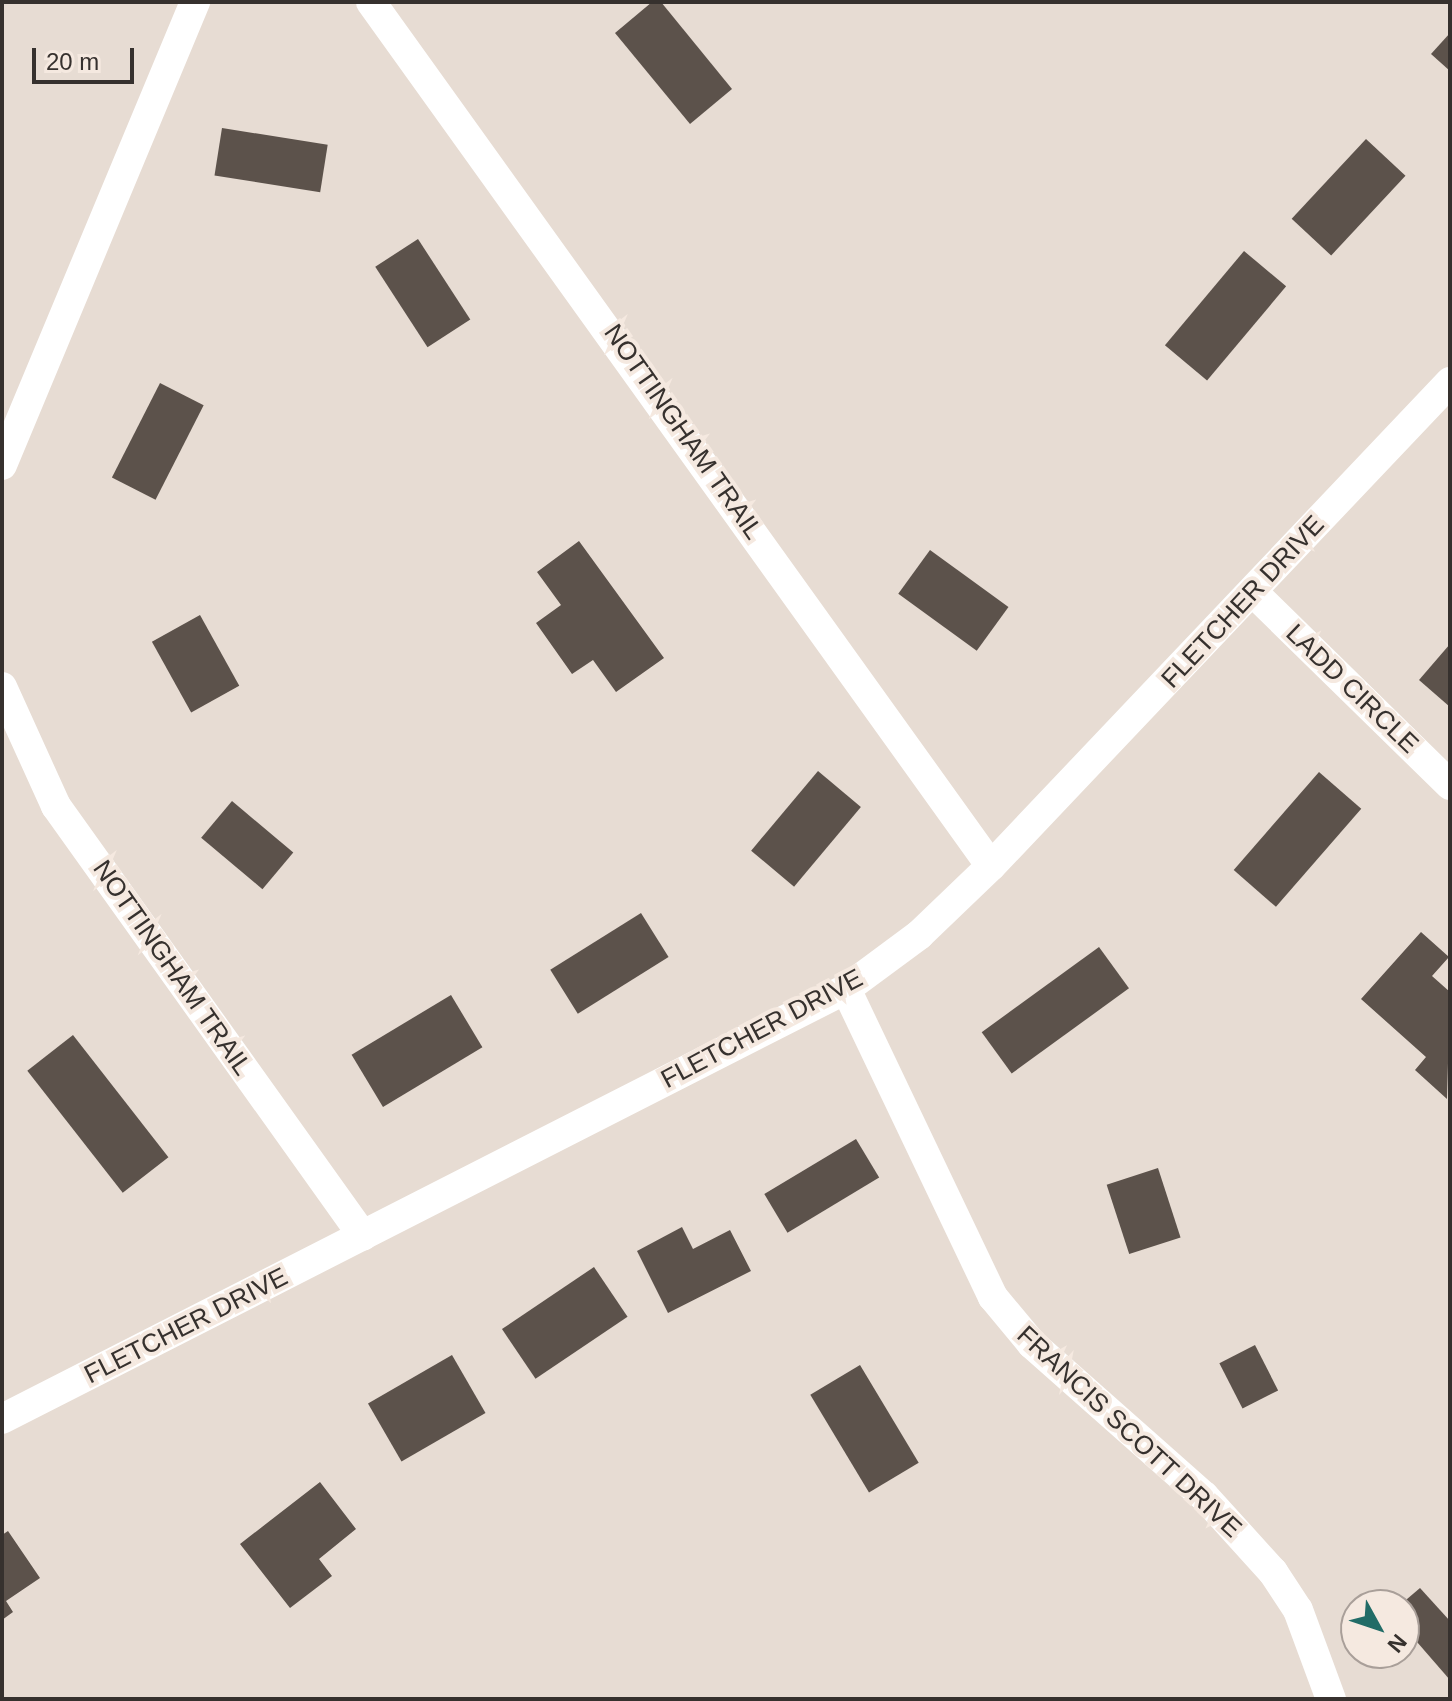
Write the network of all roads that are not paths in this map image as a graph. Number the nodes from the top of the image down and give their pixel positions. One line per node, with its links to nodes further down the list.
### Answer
1 (195, 2): 4 (street)
2 (371, 2): 8 (street, NOTTINGHAM TRAIL)
3 (1450, 382): 5 (street, FLETCHER DRIVE)
4 (2, 465)
5 (1253, 592): 7 (street, LADD CIRCLE); 8 (street, FLETCHER DRIVE)
6 (2, 687): 10 (street, NOTTINGHAM TRAIL)
7 (1450, 785)
8 (991, 866): 9 (street, FLETCHER DRIVE)
9 (846, 989): 10 (street, FLETCHER DRIVE); 12 (street, FRANCIS SCOTT DRIVE)
10 (363, 1236): 11 (street, FLETCHER DRIVE)
11 (2, 1419)
12 (1331, 1699)

